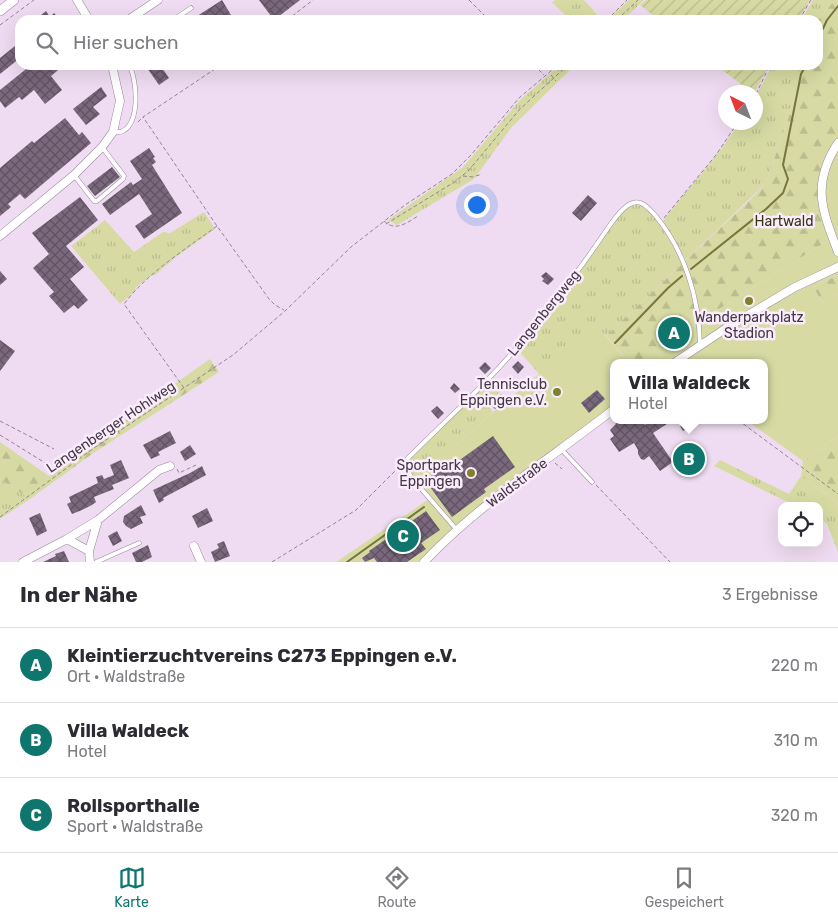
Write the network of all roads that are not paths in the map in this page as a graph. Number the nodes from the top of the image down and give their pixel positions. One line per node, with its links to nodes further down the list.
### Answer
1 (14, 0): 5 (street)
2 (78, 0): 6 (street)
3 (158, 0): 7 (street)
4 (191, 8): 8 (lane)
5 (0, 12)
6 (86, 15)
7 (136, 15)
8 (180, 15)
9 (113, 70): 11 (street)
10 (132, 70): 11 (lane)
11 (113, 132): 13 (street)
12 (838, 143): 16 (street)
13 (102, 147): 14 (street); 14 (lane)
14 (74, 174): 15 (street)
15 (0, 236)
16 (838, 252)
17 (838, 267): 18 (street)
18 (700, 346): 19 (street); 25 (lane, Langenbergweg)
19 (680, 359)
20 (610, 412): 21 (street, Waldstraße)
21 (562, 450): 23 (lane); 25 (street, Waldstraße)
22 (169, 467): 24 (street)
23 (592, 482)
24 (98, 520): 26 (street); 29 (street)
25 (456, 530): 34 (street, Waldstraße)
26 (67, 539): 29 (street); 30 (street)
27 (139, 543): 32 (lane)
28 (194, 546): 33 (street)
29 (89, 551): 31 (street)
30 (23, 562)
31 (90, 562)
32 (96, 562)
33 (201, 562)
34 (424, 562)

